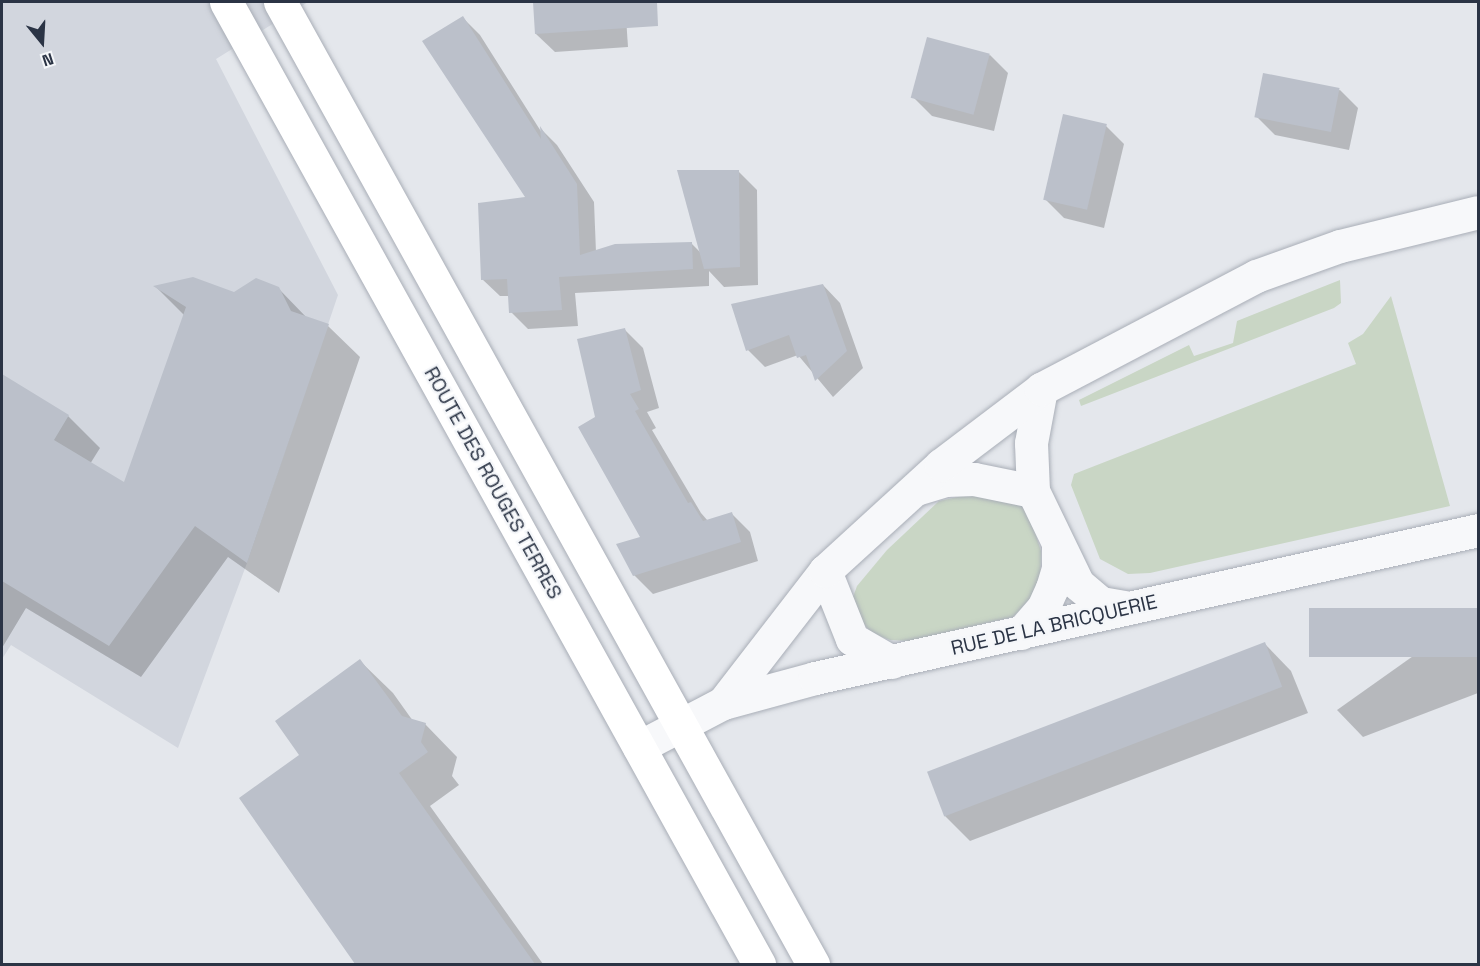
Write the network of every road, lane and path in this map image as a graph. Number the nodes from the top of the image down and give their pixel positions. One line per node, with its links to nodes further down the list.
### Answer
1 (226, 2): 15 (main road, ROUTE DES ROUGES TERRES)
2 (280, 2): 14 (main road)
3 (1479, 212): 4 (street)
4 (1041, 389): 5 (street); 6 (street)
5 (911, 491): 6 (street); 9 (street)
6 (1033, 491): 8 (street)
7 (1479, 530): 10 (street, RUE DE LA BRICQUERIE)
8 (1058, 545): 10 (street); 11 (street)
9 (825, 571): 12 (street); 13 (street)
10 (1130, 608): 11 (street, RUE DE LA BRICQUERIE)
11 (1021, 633): 12 (street, RUE DE LA BRICQUERIE)
12 (892, 662): 13 (street, RUE DE LA BRICQUERIE)
13 (723, 703): 14 (street, RUE DE LA BRICQUERIE)
14 (680, 725): 15 (street, RUE DE LA BRICQUERIE); 17 (main road)
15 (639, 747): 16 (main road, ROUTE DES ROUGES TERRES)
16 (759, 964)
17 (813, 964)

